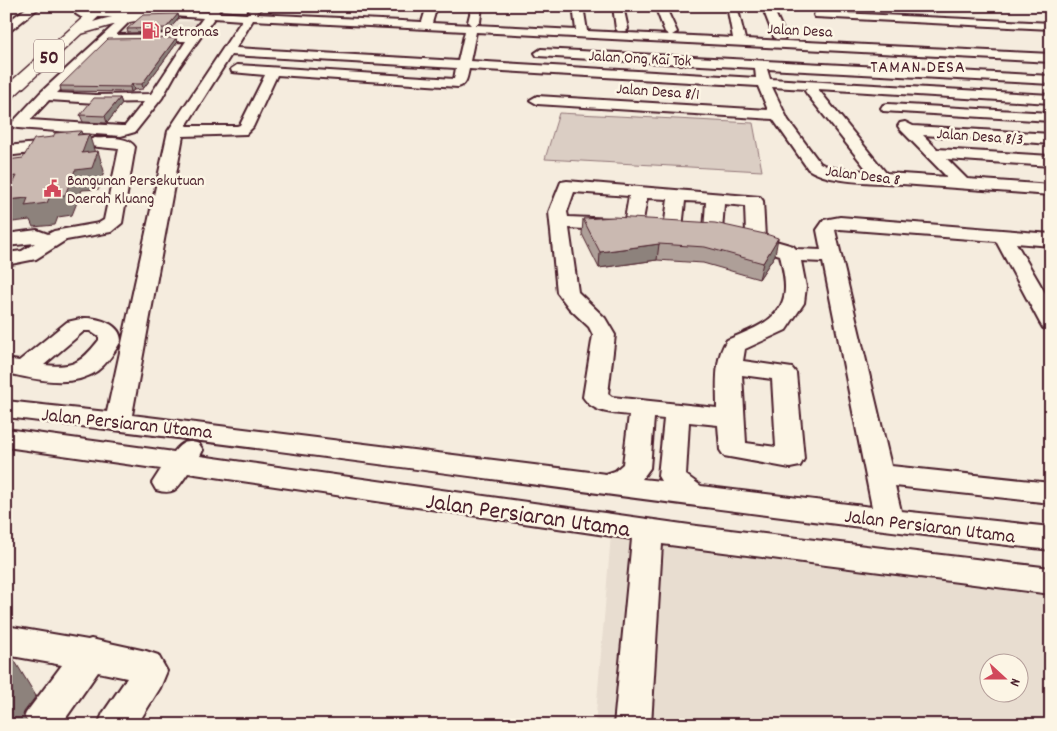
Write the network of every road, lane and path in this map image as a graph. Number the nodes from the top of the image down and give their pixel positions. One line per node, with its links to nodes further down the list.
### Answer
1 (36, 6): 23 (street)
2 (111, 6): 17 (highway)
3 (432, 6): 20 (street)
4 (477, 6): 22 (street)
5 (578, 6): 25 (street)
6 (618, 6): 24 (street)
7 (660, 6): 26 (street)
8 (732, 6): 33 (street)
9 (767, 6): 30 (street)
10 (861, 6): 12 (street)
11 (171, 8): 14 (street); 17 (street)
12 (926, 9): 13 (street); 18 (street)
13 (955, 10)
14 (215, 11): 17 (street, Jalan Desa); 19 (street, Jalan Desa); 29 (street)
15 (816, 11): 18 (street); 31 (street)
16 (90, 13): 17 (street, Jalan Desa); 27 (highway, 50); 56 (highway, 50)
17 (134, 13): 27 (highway); 28 (street)
18 (935, 20): 21 (street); 36 (street)
19 (246, 23): 20 (street, Jalan Desa); 22 (street); 40 (street)
20 (427, 23): 22 (street, Jalan Desa)
21 (1051, 26)
22 (472, 28): 25 (street, Jalan Desa); 35 (street, Jalan Desa); 47 (street)
23 (6, 29)
24 (622, 29): 25 (street, Jalan Desa); 26 (street, Jalan Desa)
25 (582, 30): 33 (street, Jalan Desa)
26 (671, 32): 33 (street, Jalan Desa)
27 (70, 36): 28 (street); 62 (highway, 50)
28 (108, 36): 29 (street); 63 (street)
29 (195, 36): 64 (street)
30 (780, 37): 31 (street); 33 (street)
31 (831, 37): 36 (street, Jalan Desa); 38 (street, Jalan Desa); 45 (street, Jalan Desa)
32 (1022, 37): 34 (street)
33 (739, 38): 38 (street, Jalan Desa)
34 (1051, 38)
35 (535, 39): 37 (street, Jalan Desa); 41 (street)
36 (950, 39): 39 (street, Jalan Desa)
37 (643, 44): 38 (street, Jalan Desa); 44 (street)
38 (757, 47): 43 (street, Jalan Desa); 46 (street, Jalan Desa 8)
39 (1051, 50)
40 (227, 52): 42 (street, Jalan Ong Kai Tok); 50 (street)
41 (534, 52): 44 (street); 51 (street)
42 (343, 53): 47 (street, Jalan Ong Kai Tok); 54 (street)
43 (886, 57): 48 (street, Jalan Desa); 53 (street)
44 (640, 58): 46 (street); 55 (street)
45 (1051, 58)
46 (760, 64): 53 (street); 57 (street, Jalan Desa 8)
47 (463, 65): 51 (street, Jalan Ong Kai Tok); 54 (street)
48 (1031, 65): 49 (street, Jalan Desa); 58 (street)
49 (1051, 66)
50 (217, 67): 52 (street); 73 (street)
51 (534, 69): 55 (street, Jalan Ong Kai Tok)
52 (273, 71): 54 (street); 73 (street)
53 (894, 72): 58 (street); 60 (street)
54 (328, 74)
55 (636, 75): 57 (street, Jalan Ong Kai Tok); 67 (street)
56 (6, 80)
57 (763, 82): 59 (street, Jalan Ong Kai Tok); 70 (street, Jalan Desa 8)
58 (1049, 82)
59 (877, 89): 60 (street, Jalan Ong Kai Tok); 68 (street)
60 (903, 90): 65 (street, Jalan Ong Kai Tok)
61 (812, 91): 78 (street)
62 (6, 96)
63 (44, 96): 64 (street); 64 (street)
64 (155, 98)
65 (1046, 98): 69 (street)
66 (538, 100): 67 (street, Jalan Desa 8/1)
67 (628, 106): 70 (street, Jalan Desa 8/1)
68 (888, 108): 71 (street); 72 (street)
69 (1051, 110)
70 (776, 115): 78 (street, Jalan Desa 8)
71 (1051, 117)
72 (910, 130): 74 (street, Jalan Desa 8/3); 76 (street)
73 (176, 131): 102 (street)
74 (1051, 139)
75 (8, 153): 92 (street)
76 (932, 153): 77 (street); 79 (street)
77 (1051, 161)
78 (882, 178): 79 (street, Jalan Desa 8)
79 (962, 183): 81 (street, Jalan Desa 8)
80 (603, 189): 82 (street); 85 (street); 86 (street)
81 (1051, 190)
82 (639, 192): 83 (street); 87 (street)
83 (677, 195): 84 (street); 87 (street)
84 (715, 198): 87 (street); 91 (street)
85 (559, 222): 86 (street); 99 (street)
86 (594, 224): 87 (street)
87 (673, 228): 91 (street)
88 (1003, 236): 90 (street); 94 (street); 96 (street)
89 (6, 240): 92 (street)
90 (1051, 240)
91 (756, 241): 93 (street)
92 (45, 244): 95 (street)
93 (790, 254): 94 (street); 97 (street)
94 (831, 257): 106 (street)
95 (6, 260)
96 (1051, 323)
97 (731, 367): 101 (street); 101 (street)
98 (6, 408): 102 (street, Jalan Persiaran Utama)
99 (642, 409): 100 (street); 107 (street)
100 (677, 412): 101 (street); 109 (street)
101 (731, 418)
102 (118, 421): 103 (street, Jalan Persiaran Utama)
103 (204, 430): 105 (street); 107 (street, Jalan Persiaran Utama)
104 (6, 438): 105 (street, Jalan Persiaran Utama)
105 (174, 472): 111 (street, Jalan Persiaran Utama)
106 (878, 474): 108 (street); 110 (street)
107 (608, 484): 109 (street, Jalan Persiaran Utama)
108 (1051, 493)
109 (693, 495): 110 (street, Jalan Persiaran Utama)
110 (889, 522): 112 (street, Jalan Persiaran Utama)
111 (648, 530): 113 (street, Jalan Persiaran Utama); 118 (street)
112 (1051, 539)
113 (1051, 581)
114 (6, 640): 115 (street)
115 (91, 654): 116 (street); 117 (street)
116 (39, 725)
117 (116, 725)
118 (632, 725)

